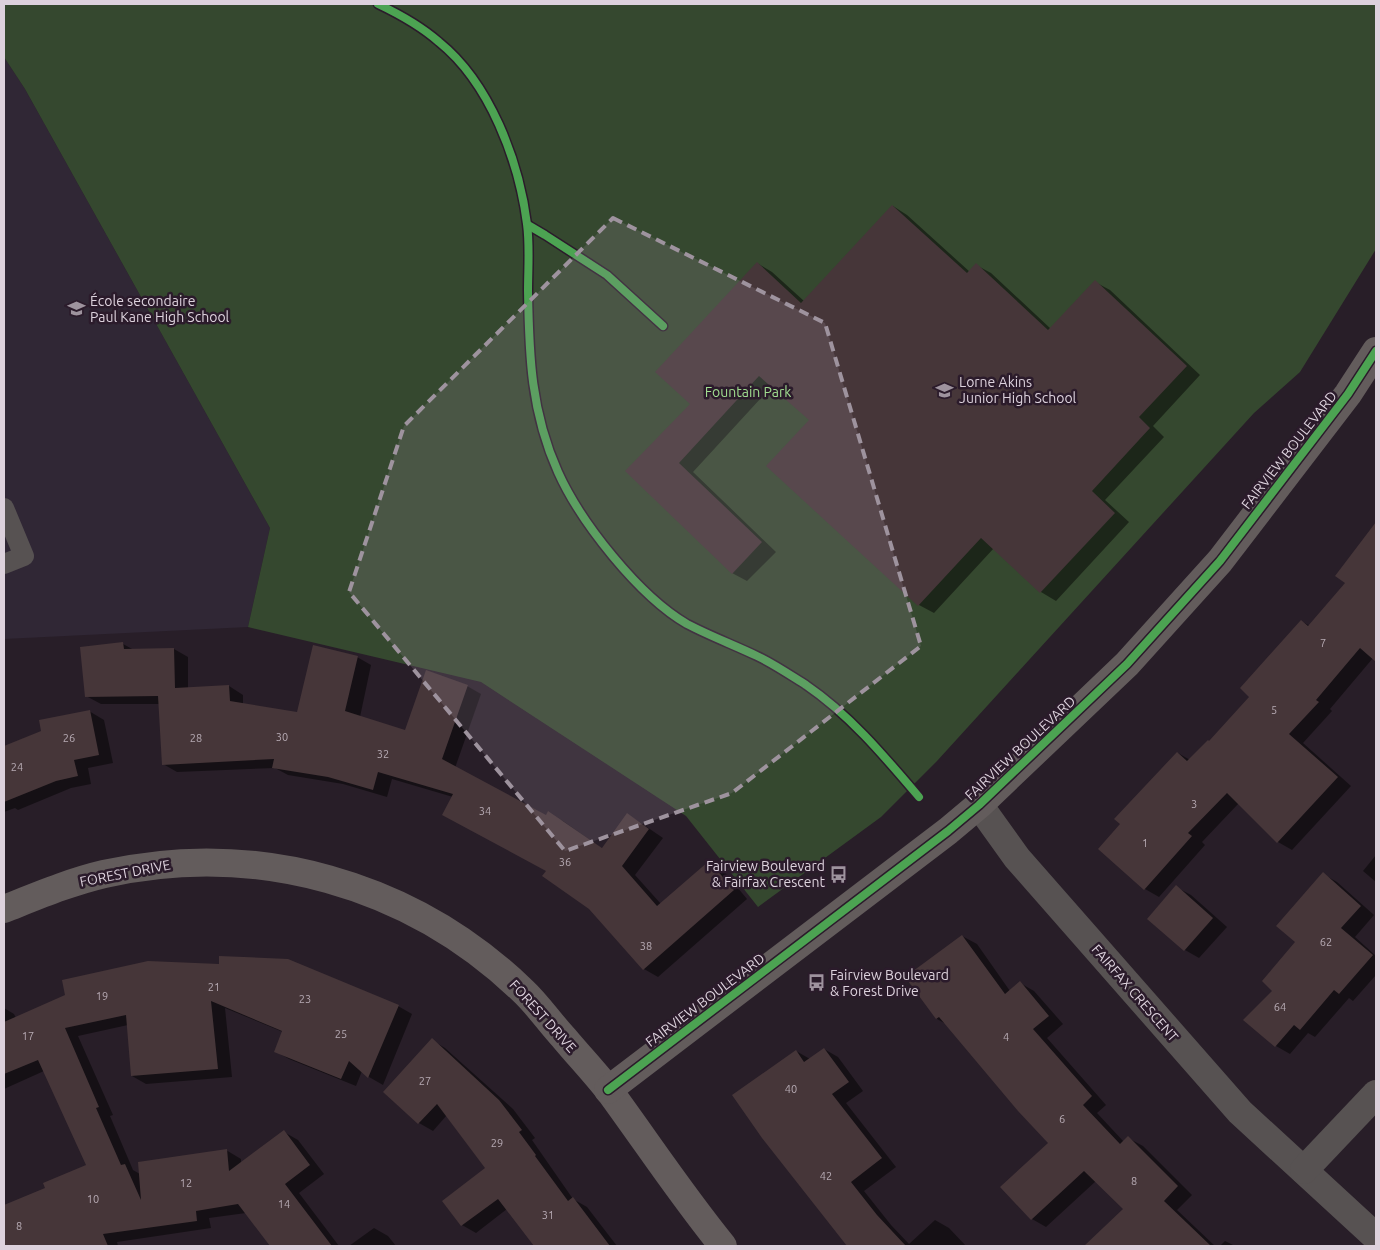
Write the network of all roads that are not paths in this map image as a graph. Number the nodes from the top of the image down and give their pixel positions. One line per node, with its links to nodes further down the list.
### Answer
1 (1376, 351): 4 (street, FAIRVIEW BOULEVARD)
2 (4, 508): 3 (lane)
3 (4, 564)
4 (979, 805): 6 (street, FAIRVIEW BOULEVARD); 8 (street, FAIRFAX CRESCENT)
5 (4, 909): 6 (street, FOREST DRIVE)
6 (608, 1090): 10 (street, FOREST DRIVE)
7 (1376, 1094): 8 (street)
8 (1304, 1170): 9 (street, FAIRFAX CRESCENT)
9 (1376, 1237)
10 (724, 1246)

